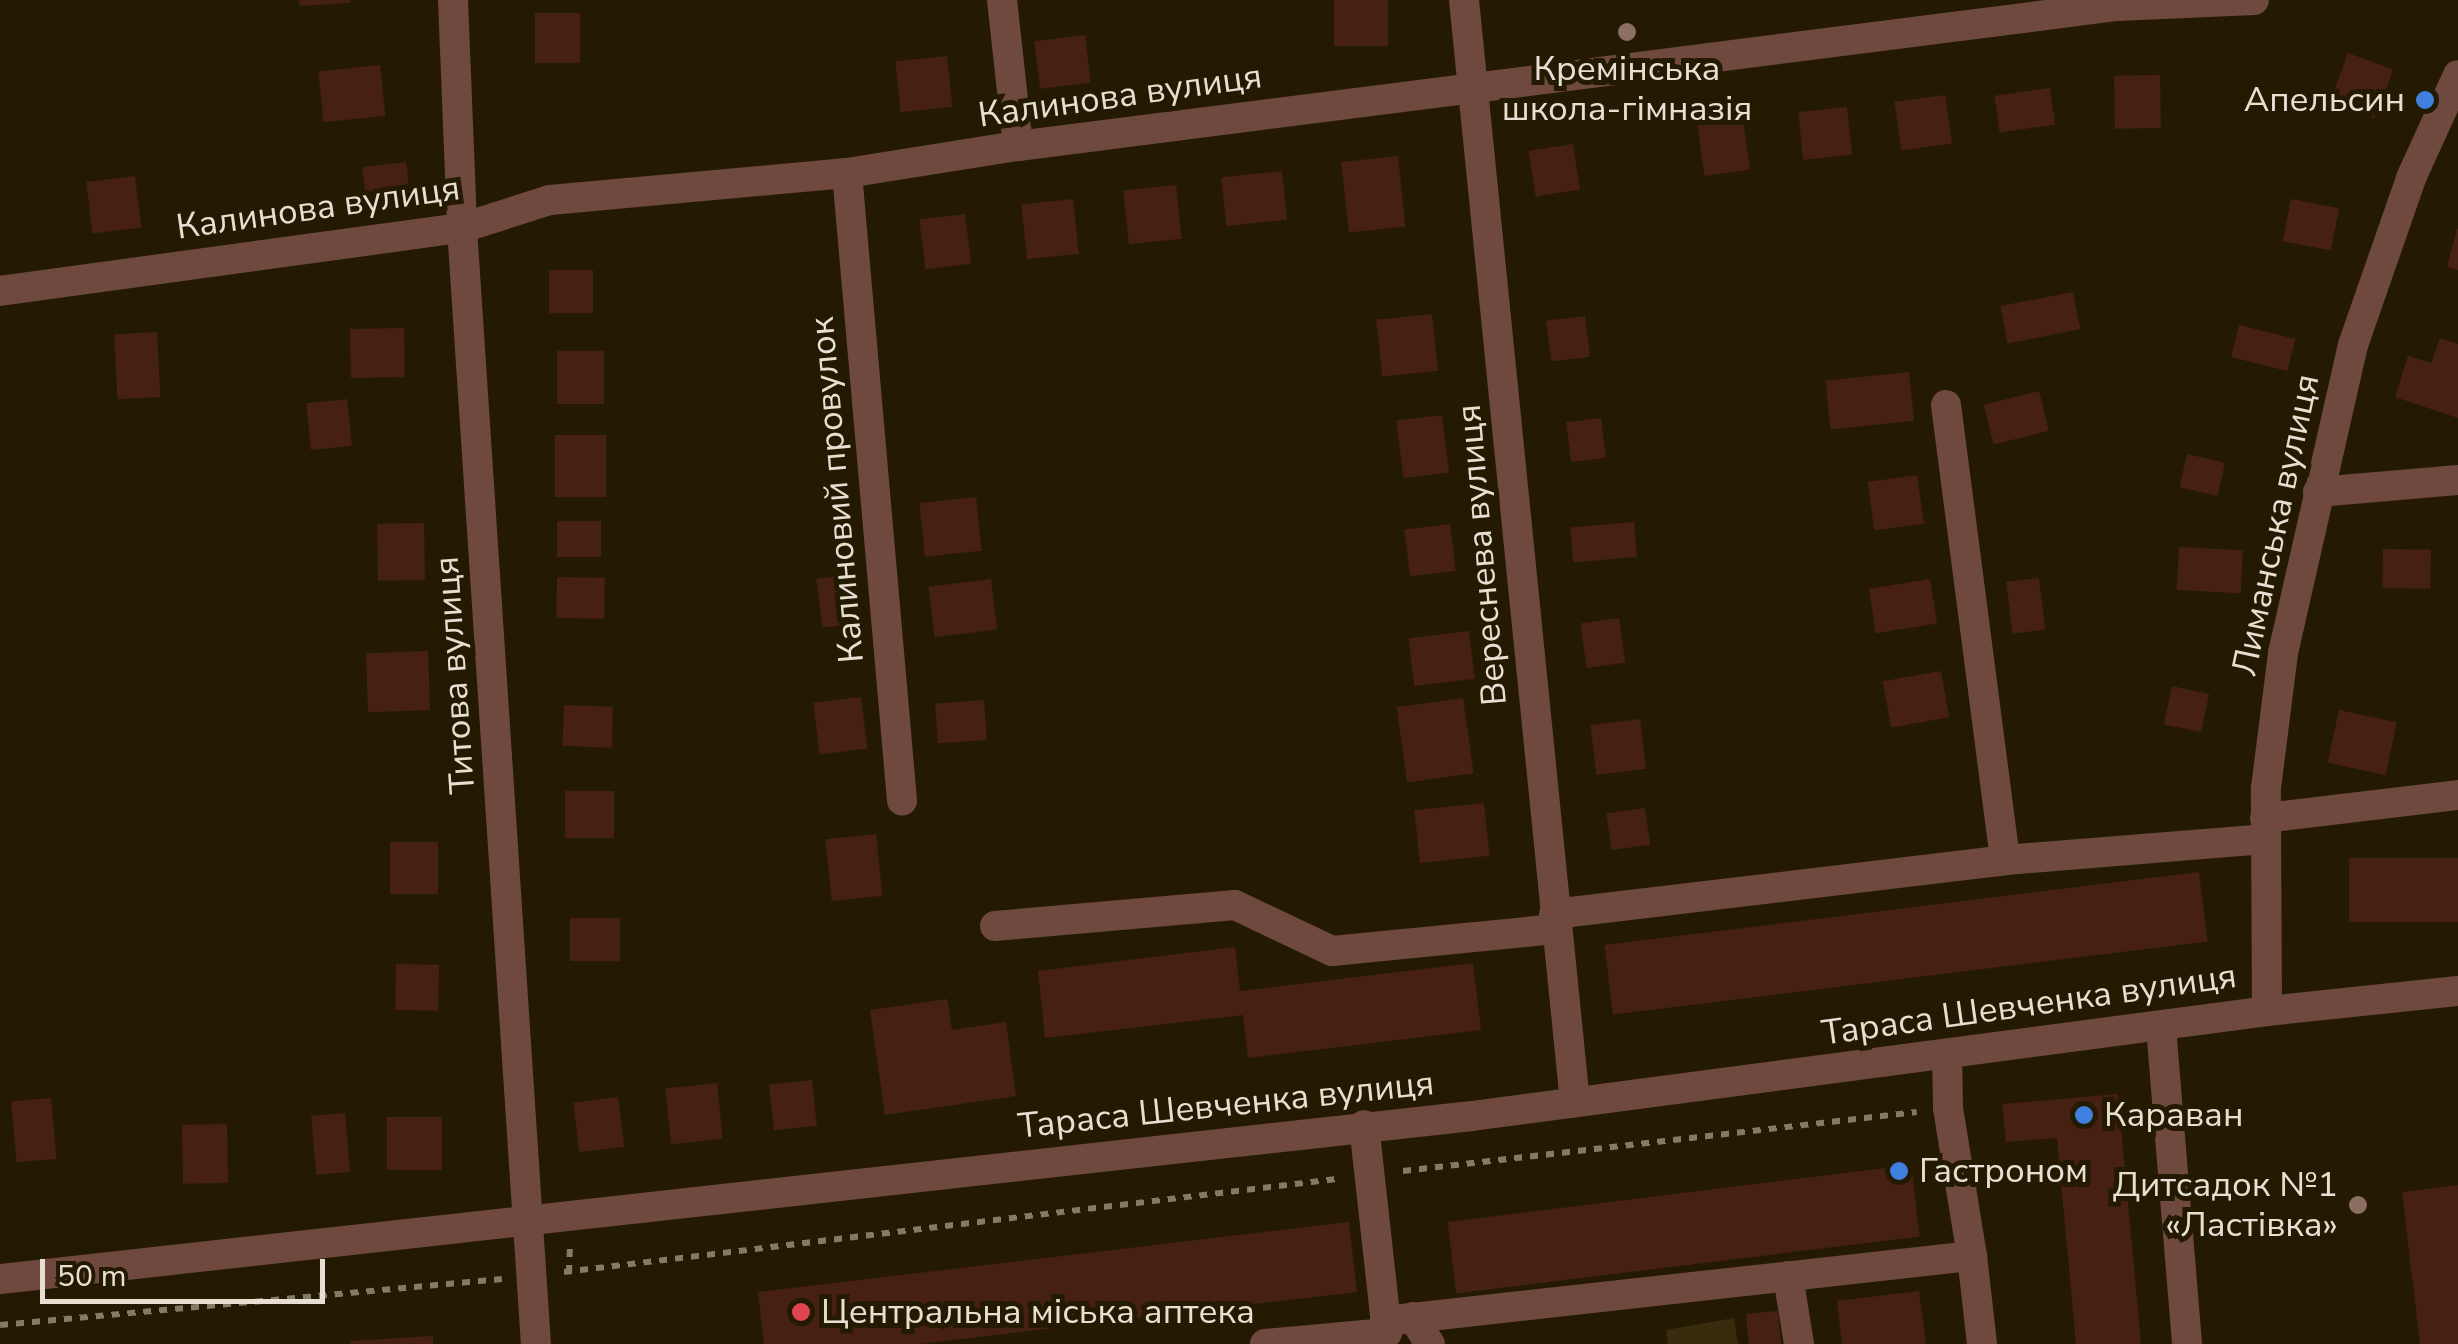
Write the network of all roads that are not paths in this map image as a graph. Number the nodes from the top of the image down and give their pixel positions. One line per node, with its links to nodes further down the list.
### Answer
1 (453, 0): 10 (street, Титова вулиця)
2 (1002, 0): 8 (street)
3 (1464, 0): 7 (street, Вереснева вулиця)
4 (2254, 0): 5 (street, Калинова вулиця)
5 (2116, 3): 7 (street, Калинова вулиця)
6 (2458, 75): 14 (street, Лиманська вулиця)
7 (1476, 88): 8 (street, Калинова вулиця); 19 (street, Вереснева вулиця)
8 (1018, 146): 9 (street, Калинова вулиця)
9 (846, 173): 10 (street, Калинова вулиця); 16 (street, Калиновий провулок)
10 (462, 228): 11 (street, Калинова вулиця); 27 (street, Титова вулиця)
11 (0, 291)
12 (1946, 406): 18 (street)
13 (2458, 480): 14 (street)
14 (2318, 492): 17 (street, Лиманська вулиця)
15 (2458, 795): 17 (street)
16 (902, 801)
17 (2264, 828): 18 (street); 22 (street, Лиманська вулиця)
18 (2005, 860): 19 (street)
19 (1554, 922): 20 (street); 25 (street, Вереснева вулиця)
20 (995, 926)
21 (2458, 992): 22 (street, Тараса Шевченка вулиця)
22 (2268, 1010): 23 (street, Тараса Шевченка вулиця)
23 (2160, 1027): 24 (street, Тараса Шевченка вулиця); 37 (street)
24 (1947, 1054): 25 (street, Тараса Шевченка вулиця); 28 (street)
25 (1574, 1102): 26 (street, Тараса Шевченка вулиця)
26 (1364, 1125): 27 (street, Тараса Шевченка вулиця); 31 (street)
27 (530, 1223): 30 (street, Тараса Шевченка вулиця); 32 (street, Титова вулиця)
28 (1972, 1256): 29 (street); 36 (street)
29 (1788, 1276): 31 (street); 35 (street)
30 (0, 1279)
31 (1399, 1319): 33 (street); 34 (street)
32 (536, 1344)
33 (1265, 1344)
34 (1430, 1344)
35 (1798, 1344)
36 (1982, 1344)
37 (2187, 1344)

